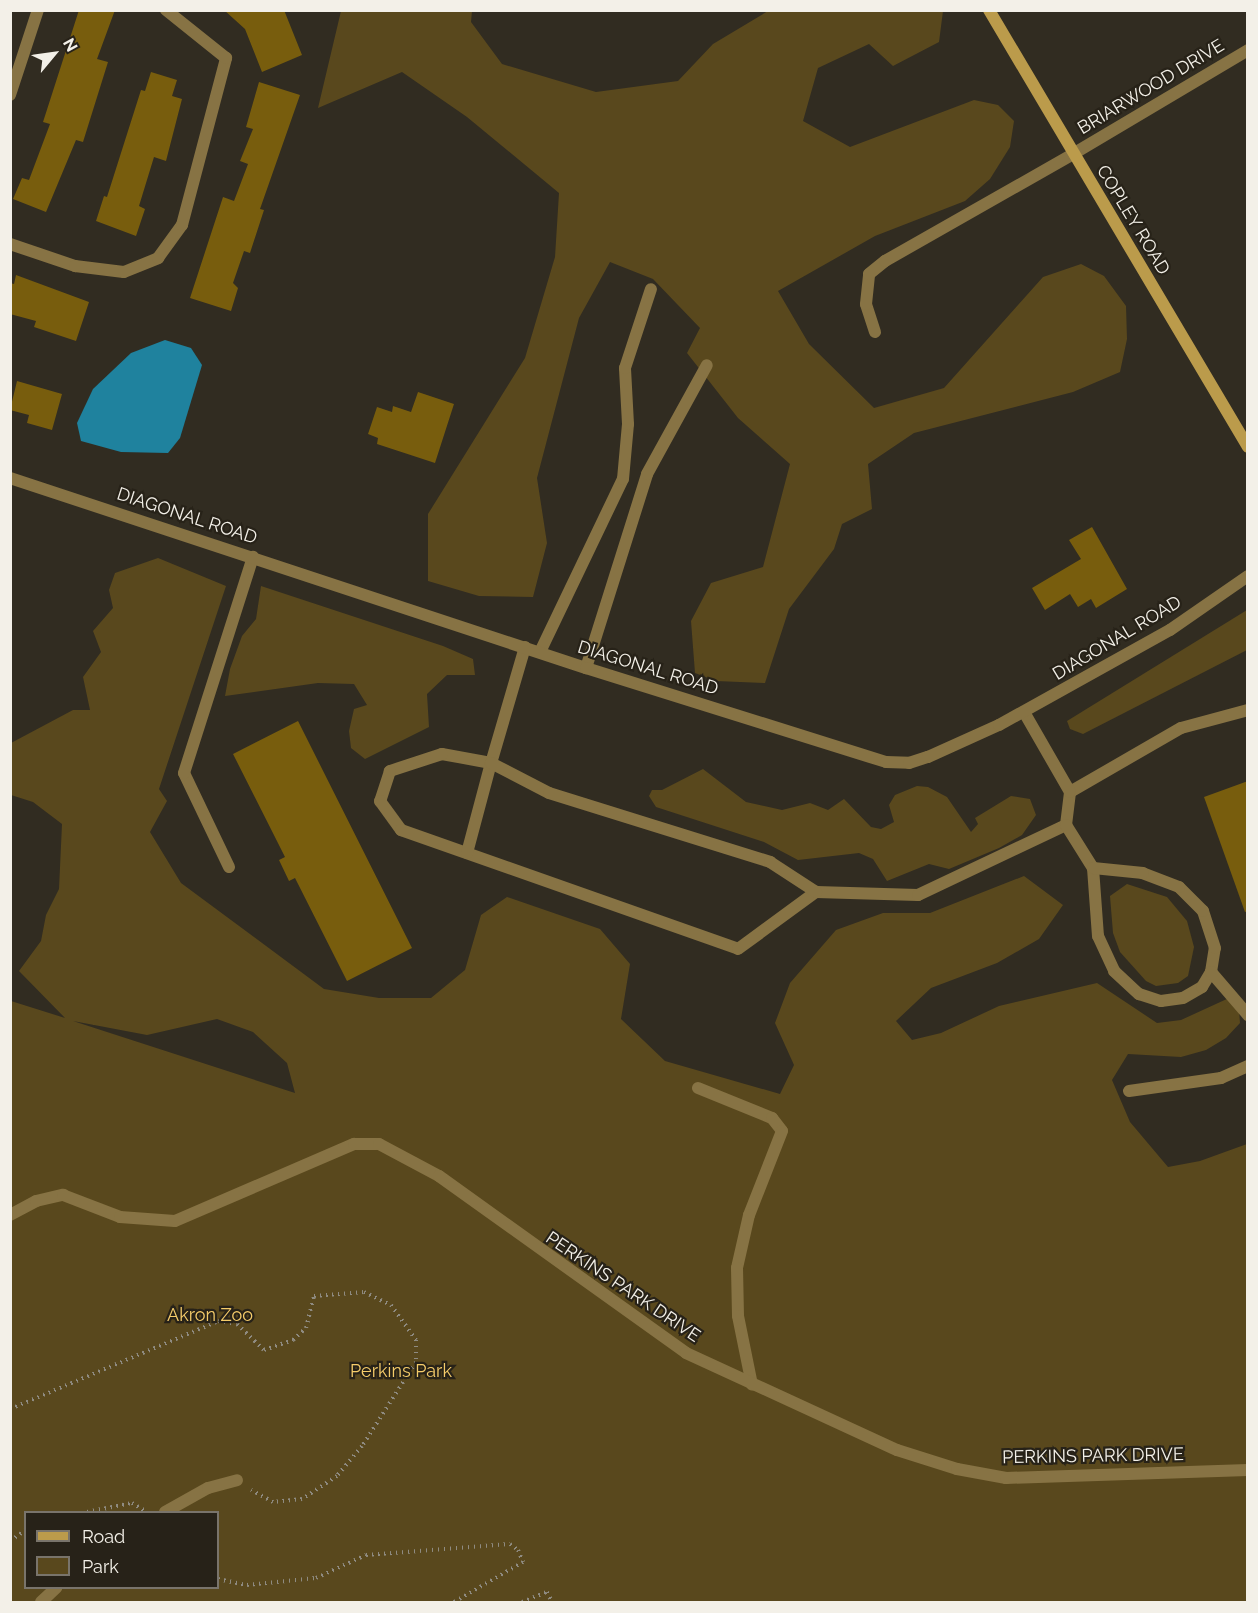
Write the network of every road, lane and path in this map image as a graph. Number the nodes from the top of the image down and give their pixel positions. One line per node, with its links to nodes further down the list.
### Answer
1 (38, 10): 5 (street)
2 (166, 10): 7 (street)
3 (989, 10): 6 (main road, COPLEY ROAD)
4 (1248, 50): 6 (street, BRIARWOOD DRIVE)
5 (10, 95)
6 (1073, 154): 9 (street, BRIARWOOD DRIVE); 11 (main road, COPLEY ROAD)
7 (10, 244)
8 (651, 289): 16 (street)
9 (875, 332)
10 (707, 364): 17 (street)
11 (1248, 447)
12 (10, 478): 13 (street, DIAGONAL ROAD)
13 (253, 557): 15 (street, DIAGONAL ROAD); 24 (street)
14 (1248, 576): 19 (street, DIAGONAL ROAD)
15 (525, 647): 16 (street, DIAGONAL ROAD); 20 (street)
16 (540, 652): 17 (street, DIAGONAL ROAD)
17 (586, 668): 19 (street, DIAGONAL ROAD)
18 (1248, 710): 21 (street)
19 (1024, 712): 21 (street)
20 (491, 763): 23 (street); 23 (street); 26 (street)
21 (1070, 792): 22 (street)
22 (1066, 825): 25 (street); 26 (street)
23 (467, 853): 26 (street)
24 (229, 867)
25 (1093, 868): 27 (street); 27 (street)
26 (816, 892)
27 (1211, 972): 28 (street)
28 (1248, 1015)
29 (1248, 1066): 31 (street)
30 (698, 1088): 33 (street)
31 (1129, 1091)
32 (10, 1215): 33 (street, PERKINS PARK DRIVE)
33 (752, 1385): 35 (street, PERKINS PARK DRIVE)
34 (10, 1409): 36 (path)
35 (1248, 1470)
36 (237, 1480): 39 (street)
37 (92, 1511): 38 (path)
38 (146, 1511)
39 (167, 1511)
40 (24, 1531): 41 (path)
41 (10, 1541)
42 (219, 1579): 45 (path)
43 (54, 1589): 44 (street)
44 (41, 1602)
45 (454, 1602)
46 (522, 1602): 47 (path)
47 (552, 1602)

